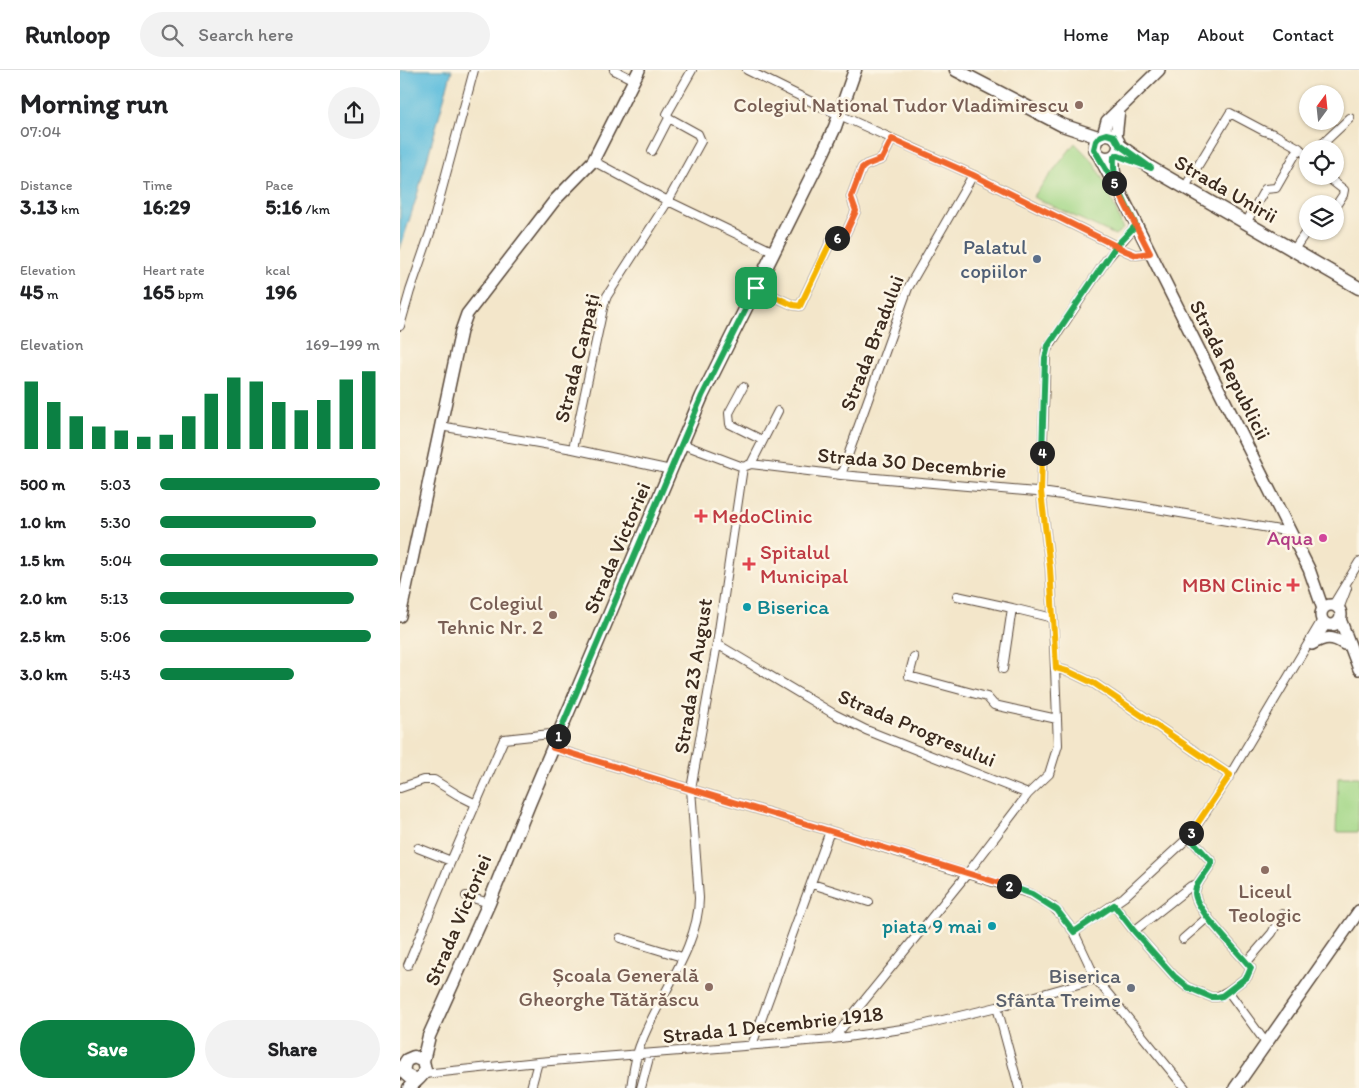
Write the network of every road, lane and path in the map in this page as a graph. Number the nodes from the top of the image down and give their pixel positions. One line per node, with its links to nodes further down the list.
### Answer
1 (474, 70): 36 (street)
2 (614, 70): 9 (street)
3 (692, 70): 12 (street)
4 (746, 70): 11 (street)
5 (855, 70): 11 (main road, Strada Victoriei)
6 (956, 70): 8 (main road, Strada Unirii)
7 (1159, 70): 10 (main road)
8 (974, 74): 16 (main road, Strada Unirii)
9 (636, 75): 20 (main road)
10 (1120, 109): 16 (main road); 18 (main road, Strada Republicii)
11 (838, 114): 14 (street); 32 (main road, Strada Victoriei)
12 (669, 118): 19 (street); 26 (street, Strada Carpați)
13 (1350, 118): 15 (street)
14 (892, 139): 21 (street); 34 (street)
15 (1327, 140)
16 (1098, 144): 18 (main road, Strada Unirii); 18 (main road, Strada Unirii); 24 (main road, Strada Republicii)
17 (1299, 148): 23 (street); 27 (street)
18 (1116, 149): 23 (main road, Strada Unirii); 24 (main road, Strada Republicii)
19 (652, 151)
20 (592, 161): 26 (street); 41 (main road)
21 (973, 175): 30 (street); 47 (street, Strada Bradului)
22 (1338, 185): 25 (street)
23 (1185, 187): 27 (main road, Strada Unirii)
24 (1118, 188): 28 (main road, Strada Republicii)
25 (1343, 195)
26 (668, 201): 32 (street); 44 (street, Strada Carpați)
27 (1246, 223): 31 (main road, Strada Unirii)
28 (1136, 225): 30 (street); 33 (main road, Strada Republicii)
29 (1300, 240): 31 (street)
30 (1116, 246): 33 (street); 48 (street)
31 (1293, 251): 35 (main road, Strada Unirii)
32 (774, 252): 34 (main road, Strada Victoriei)
33 (1150, 253): 49 (main road, Strada Republicii)
34 (756, 288): 43 (main road, Strada Victoriei)
35 (1359, 288)
36 (410, 291): 37 (street); 38 (street)
37 (400, 300)
38 (400, 326)
39 (743, 387): 42 (street)
40 (778, 410): 42 (street, Strada 23 August)
41 (440, 426): 44 (street); 54 (main road)
42 (762, 440): 45 (street, Strada 23 August)
43 (682, 444): 45 (street, Strada 30 Decembrie); 46 (main road, Strada Victoriei)
44 (573, 449): 46 (street)
45 (747, 465): 47 (street, Strada 30 Decembrie); 56 (street, Strada 23 August)
46 (671, 470): 64 (main road, Strada Victoriei)
47 (841, 476): 48 (street, Strada 30 Decembrie)
48 (1041, 492): 49 (street, Strada 30 Decembrie); 55 (street)
49 (1291, 532): 53 (main road, Strada Republicii)
50 (1359, 562): 53 (street)
51 (957, 596): 52 (street)
52 (1012, 608): 55 (street); 61 (street)
53 (1331, 614): 57 (main road, Strada Republicii); 58 (street); 60 (main road, Strada Republicii)
54 (400, 616)
55 (1053, 618): 62 (street)
56 (717, 644): 68 (street, Strada 23 August); 69 (street, Strada Progresului)
57 (1344, 644): 58 (main road); 60 (main road, Strada Republicii)
58 (1308, 647): 66 (street)
59 (914, 657): 63 (street)
60 (1357, 664)
61 (1002, 668)
62 (1056, 668): 63 (street); 66 (street)
63 (1057, 719): 69 (street)
64 (560, 733): 65 (main road, Strada Victoriei); 70 (street)
65 (553, 748): 68 (street); 80 (main road, Strada Victoriei)
66 (1230, 775): 72 (street)
67 (400, 788): 70 (street)
68 (692, 789): 71 (street); 90 (street, Strada 23 August)
69 (1028, 794): 75 (street)
70 (476, 804): 74 (street)
71 (830, 831): 75 (street); 76 (street)
72 (1189, 837): 77 (street); 81 (street)
73 (418, 848): 74 (street)
74 (451, 861): 92 (street)
75 (967, 874): 87 (street); 96 (street)
76 (812, 884): 79 (street); 98 (street)
77 (1198, 884): 85 (street); 86 (street)
78 (466, 896): 80 (street)
79 (869, 902)
80 (489, 903): 102 (main road, Strada Victoriei)
81 (1114, 905): 86 (street); 87 (street)
82 (1359, 906): 84 (main road)
83 (1282, 914): 91 (street)
84 (1356, 915): 97 (main road)
85 (1208, 917): 89 (street); 91 (street)
86 (1134, 931): 94 (street)
87 (1074, 932): 93 (street)
88 (620, 938): 90 (street)
89 (1183, 939)
90 (682, 957): 100 (street, Strada 23 August)
91 (1247, 962): 94 (street)
92 (408, 965)
93 (1096, 979): 95 (street, Strada 1 Decembrie 1918); 108 (street)
94 (1228, 991): 97 (street)
95 (996, 1007): 96 (street, Strada 1 Decembrie 1918); 107 (street)
96 (832, 1039): 98 (street, Strada 1 Decembrie 1918)
97 (1266, 1043): 109 (main road)
98 (752, 1046): 99 (street, Strada 1 Decembrie 1918)
99 (650, 1054): 100 (street, Strada 1 Decembrie 1918); 106 (street)
100 (637, 1055): 101 (street, Strada 1 Decembrie 1918); 105 (street, Strada 23 August)
101 (538, 1062): 102 (street, Strada 1 Decembrie 1918); 104 (street)
102 (412, 1069): 103 (main road, Strada Victoriei)
103 (405, 1088)
104 (531, 1088)
105 (631, 1088)
106 (641, 1088)
107 (1019, 1088)
108 (1185, 1088)
109 (1234, 1088)

